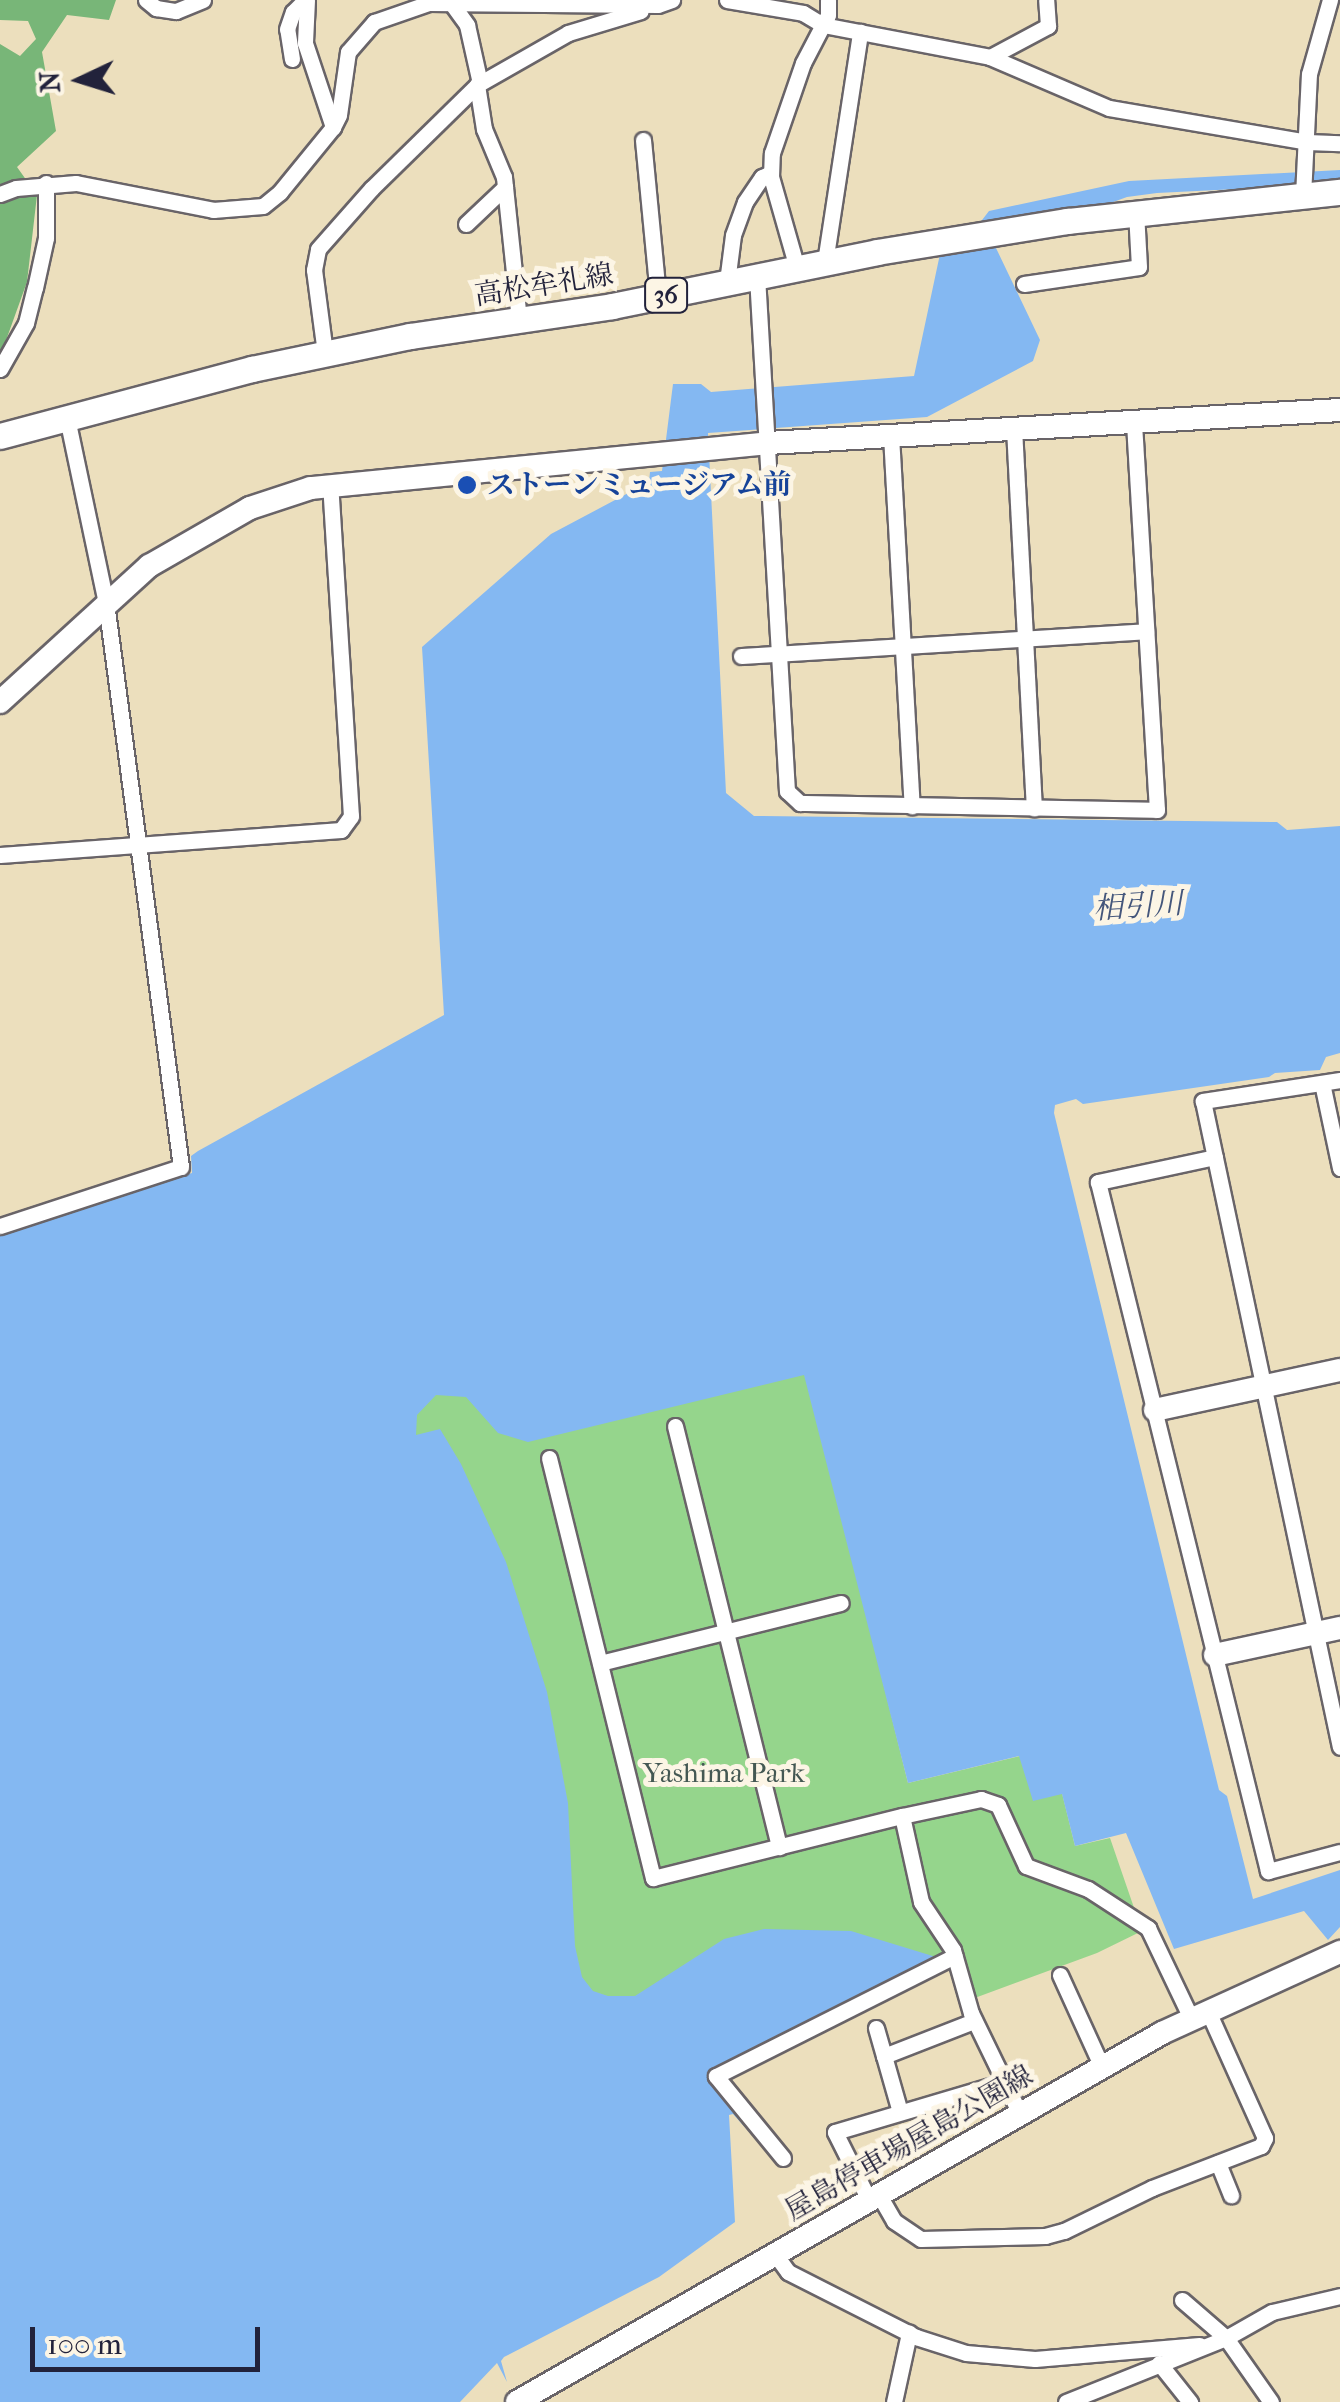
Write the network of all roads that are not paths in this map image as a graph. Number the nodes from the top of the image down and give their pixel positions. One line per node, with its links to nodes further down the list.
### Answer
1 (146, 0): 2 (street)
2 (204, 0)
3 (306, 0): 14 (street); 16 (street)
4 (728, 0): 11 (street)
5 (828, 0): 11 (street)
6 (1046, 0): 13 (street)
7 (1330, 0): 18 (street)
8 (572, 3): 9 (street); 10 (street)
9 (665, 3): 15 (street)
10 (452, 4): 15 (street); 16 (street)
11 (823, 24): 12 (street); 20 (street)
12 (860, 32): 13 (street); 28 (street)
13 (990, 56): 18 (street)
14 (292, 59)
15 (479, 84): 22 (street); 35 (street)
16 (332, 127): 21 (street)
17 (643, 140): 33 (street)
18 (1307, 142): 19 (street); 25 (street)
19 (1340, 144)
20 (772, 173): 29 (street); 31 (street)
21 (46, 183): 24 (street); 36 (street)
22 (504, 187): 27 (street); 34 (street)
23 (1340, 192): 25 (main road, 高松牟礼線 / 36)
24 (0, 194)
25 (1303, 196): 26 (main road, 高松牟礼線 / 36)
26 (1136, 212): 28 (main road, 高松牟礼線 / 36); 32 (street)
27 (466, 224)
28 (825, 262): 29 (main road, 高松牟礼線 / 36)
29 (797, 268): 30 (main road, 高松牟礼線 / 36)
30 (757, 276): 31 (main road, 高松牟礼線 / 36); 43 (street)
31 (728, 282): 33 (main road, 高松牟礼線 / 36)
32 (1024, 284)
33 (658, 296): 34 (main road, 高松牟礼線 / 36)
34 (518, 320): 35 (main road, 高松牟礼線 / 36)
35 (325, 352): 38 (main road, 高松牟礼線 / 36)
36 (0, 368)
37 (1340, 410): 39 (street)
38 (66, 418): 41 (main road, 高松牟礼線 / 36); 45 (street)
39 (1134, 422): 40 (street); 46 (street)
40 (1014, 428): 42 (street); 47 (street)
41 (1, 430)
42 (891, 435): 43 (street); 48 (street)
43 (767, 438): 44 (street); 49 (street)
44 (330, 485): 45 (street); 54 (street)
45 (106, 603): 51 (street); 54 (street)
46 (1146, 632): 47 (street); 53 (street)
47 (1025, 639): 48 (street); 53 (street)
48 (902, 647): 49 (street); 52 (street)
49 (779, 654): 50 (street); 52 (street)
50 (741, 656)
51 (0, 702)
52 (912, 806): 53 (street)
53 (1034, 808)
54 (138, 844): 55 (street); 60 (street)
55 (0, 855)
56 (1340, 1080): 57 (street)
57 (1322, 1083): 58 (street); 59 (street)
58 (1215, 1157): 62 (street); 63 (street)
59 (1340, 1168)
60 (0, 1226)
61 (1340, 1370): 62 (street)
62 (1264, 1387): 63 (street); 69 (street)
63 (1154, 1410): 70 (street)
64 (674, 1426): 68 (street)
65 (549, 1458): 71 (street)
66 (841, 1602): 68 (street)
67 (1340, 1628): 69 (street)
68 (726, 1631): 71 (street); 74 (street)
69 (1316, 1634): 70 (street); 72 (street)
70 (1215, 1655): 75 (street)
71 (600, 1662): 74 (street)
72 (1340, 1747)
73 (902, 1816): 74 (street); 77 (street); 79 (street)
74 (779, 1847)
75 (1340, 1852)
76 (1340, 1952): 79 (street, 屋島停車場屋島公園線)
77 (955, 1956): 80 (street); 87 (street)
78 (1060, 1975): 83 (street)
79 (1200, 2014): 83 (street, 屋島停車場屋島公園線); 88 (street)
80 (974, 2021): 82 (street); 84 (street)
81 (876, 2028): 82 (street)
82 (884, 2056): 85 (street)
83 (1102, 2068): 86 (street, 屋島停車場屋島公園線)
84 (1004, 2082): 85 (street); 86 (street)
85 (900, 2112): 90 (street)
86 (1020, 2114): 90 (street, 屋島停車場屋島公園線)
87 (783, 2158)
88 (1218, 2162): 89 (street); 90 (street)
89 (1231, 2195)
90 (874, 2198): 91 (street, 屋島停車場屋島公園線)
91 (774, 2254): 94 (street); 98 (street, 屋島停車場屋島公園線)
92 (1340, 2296): 95 (street)
93 (1182, 2300): 95 (street)
94 (909, 2334): 96 (street); 99 (street)
95 (1226, 2338): 96 (street); 102 (street)
96 (1199, 2346): 97 (street)
97 (1159, 2364): 100 (street); 101 (street)
98 (516, 2402)
99 (894, 2402)
100 (1066, 2402)
101 (1190, 2402)
102 (1271, 2402)

